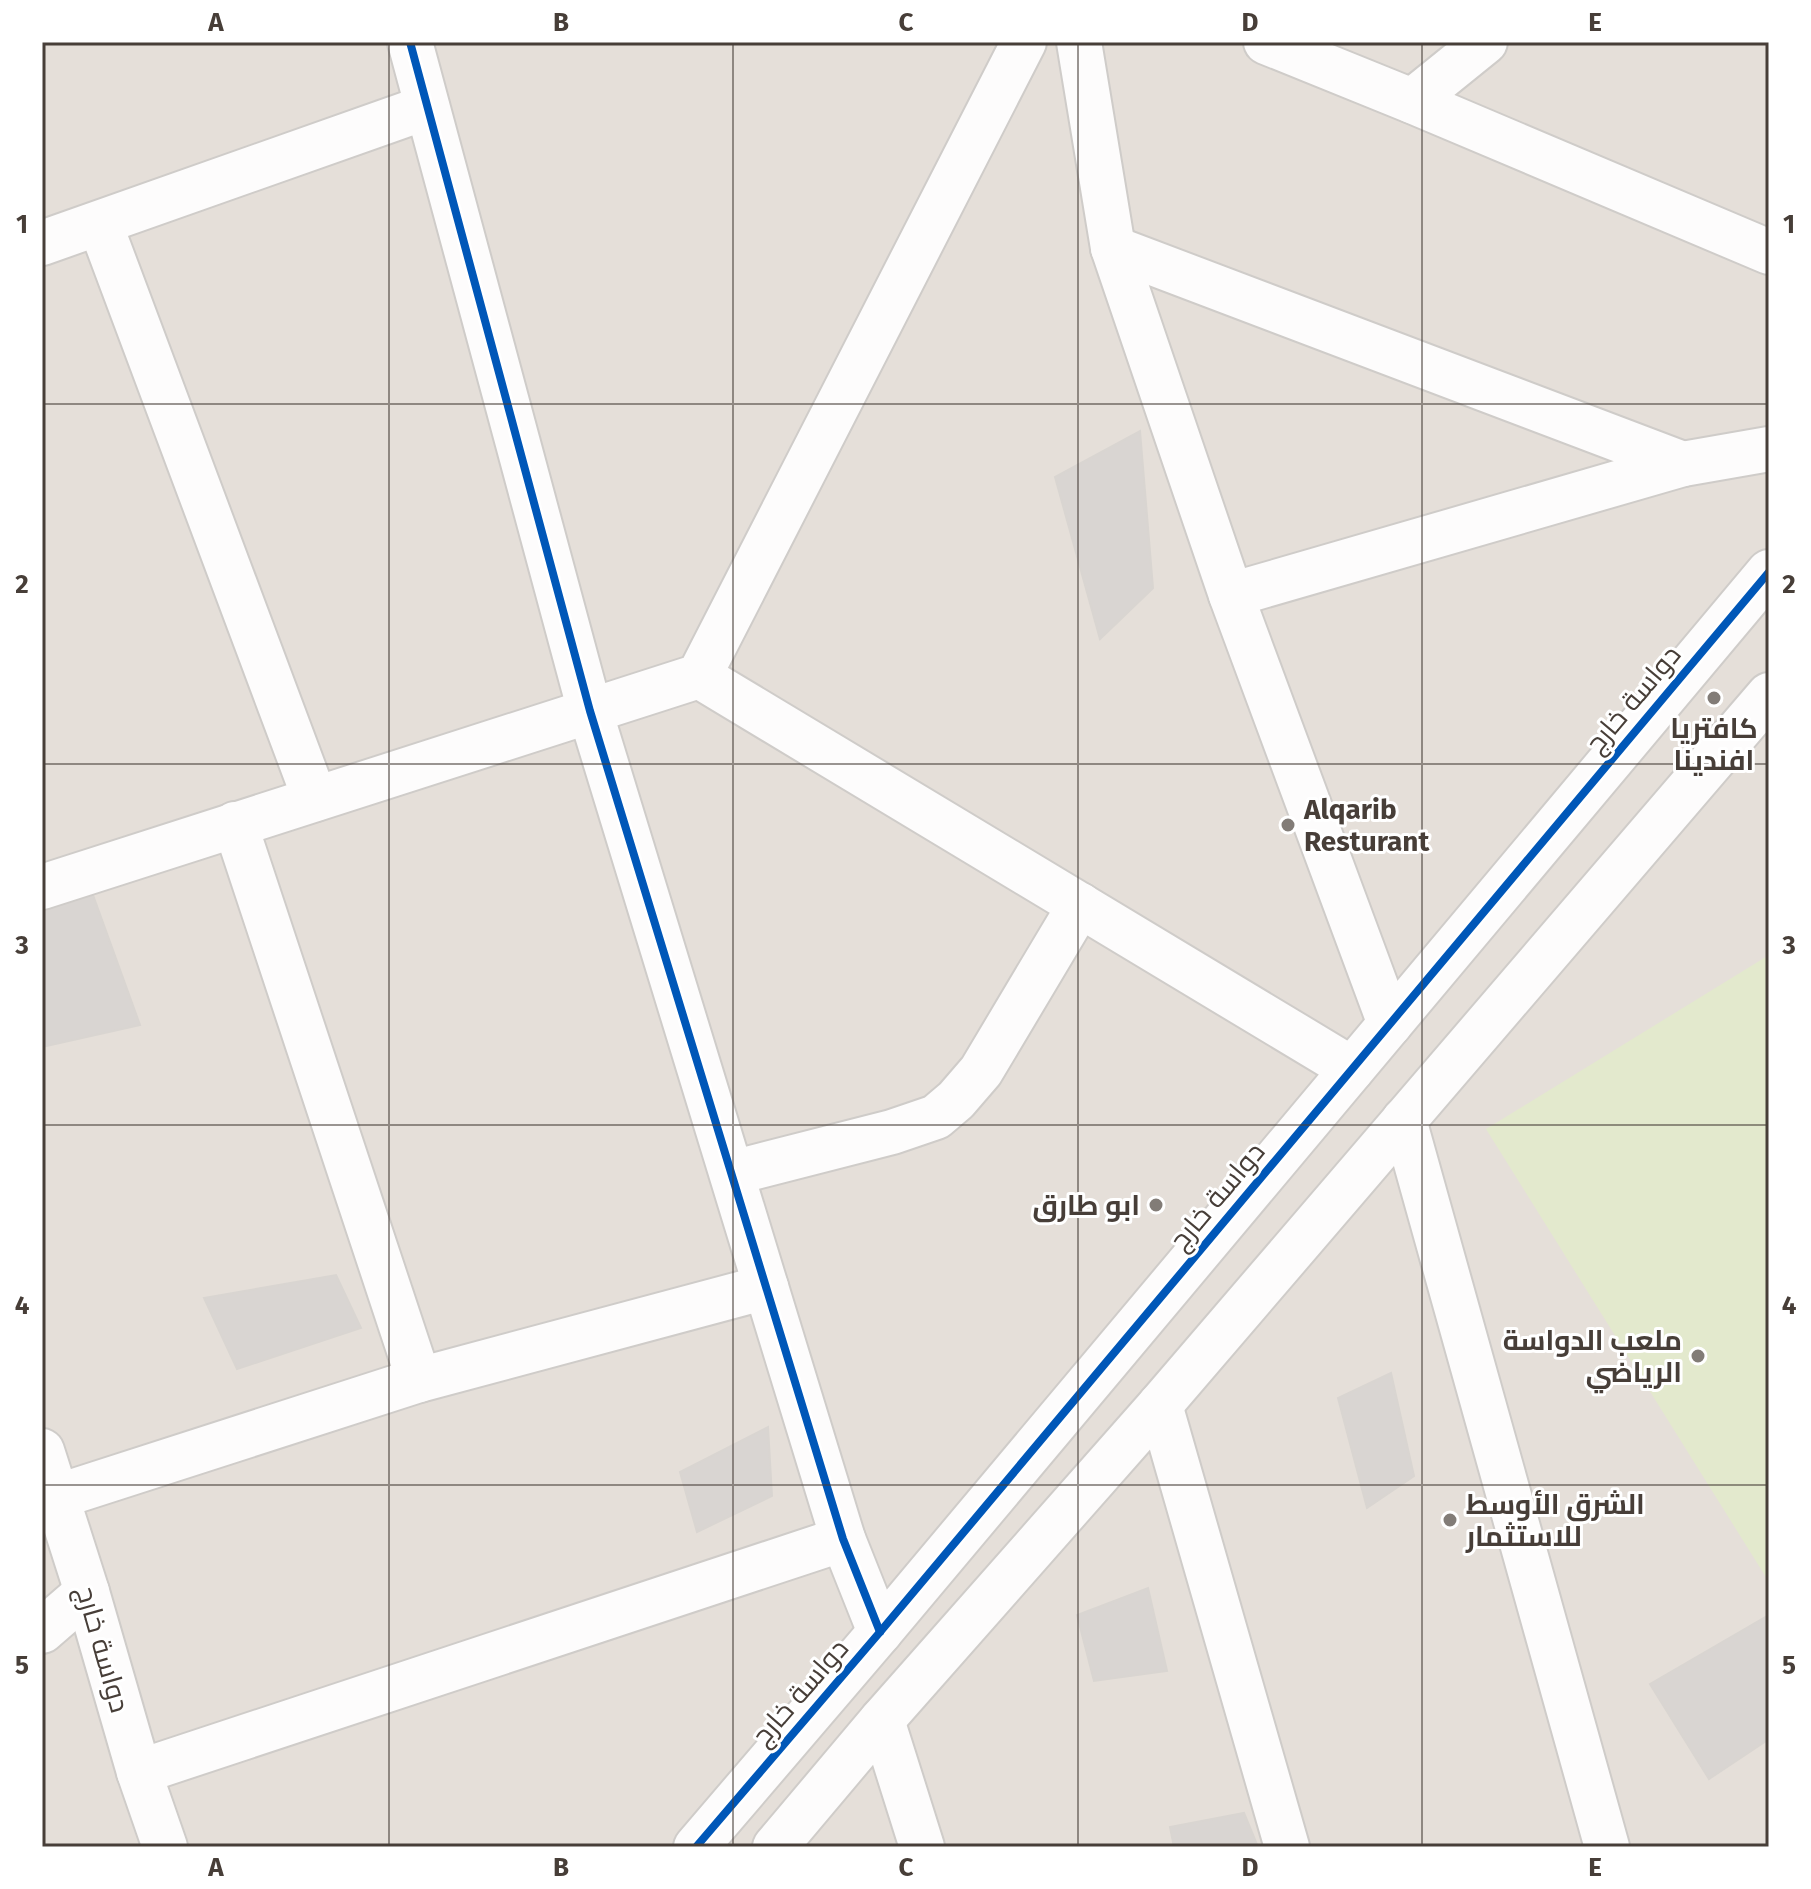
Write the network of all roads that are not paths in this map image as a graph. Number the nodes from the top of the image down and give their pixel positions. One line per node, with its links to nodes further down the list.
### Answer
1 (410, 42): 7 (street)
2 (1024, 42): 16 (street)
3 (1079, 42): 10 (street)
4 (1266, 42): 6 (street)
5 (1476, 45): 6 (street)
6 (1412, 101): 11 (street)
7 (427, 107): 8 (street); 18 (street)
8 (100, 224): 9 (street); 19 (street)
9 (42, 243)
10 (1113, 248): 13 (street); 15 (street)
11 (1769, 252)
12 (1769, 449): 13 (street)
13 (1683, 464): 15 (street)
14 (1769, 572): 23 (street, دواسة خارج)
15 (1231, 595): 23 (street)
16 (699, 676): 18 (street); 22 (street)
17 (1769, 695): 25 (street)
18 (590, 711): 19 (street); 26 (street)
19 (315, 799): 20 (street)
20 (235, 824): 21 (street); 28 (street)
21 (42, 887)
22 (1080, 905): 24 (street); 26 (street)
23 (1390, 1024): 24 (street, دواسة خارج)
24 (1352, 1069): 35 (street, دواسة خارج)
25 (1404, 1120): 29 (street); 43 (street)
26 (732, 1173): 27 (street)
27 (766, 1287): 28 (street); 32 (street)
28 (419, 1380): 31 (street)
29 (1160, 1405): 36 (street); 42 (street)
30 (42, 1451): 31 (street, دواسة خارج)
31 (49, 1490): 33 (street, دواسة خارج)
32 (843, 1539): 35 (street); 37 (street)
33 (87, 1592): 34 (street); 37 (street, دواسة خارج)
34 (42, 1631)
35 (880, 1632): 39 (street, دواسة خارج)
36 (882, 1720): 40 (street); 41 (street)
37 (139, 1772): 38 (street, دواسة خارج)
38 (165, 1847)
39 (696, 1847)
40 (775, 1847)
41 (922, 1847)
42 (1287, 1847)
43 (1607, 1847)

